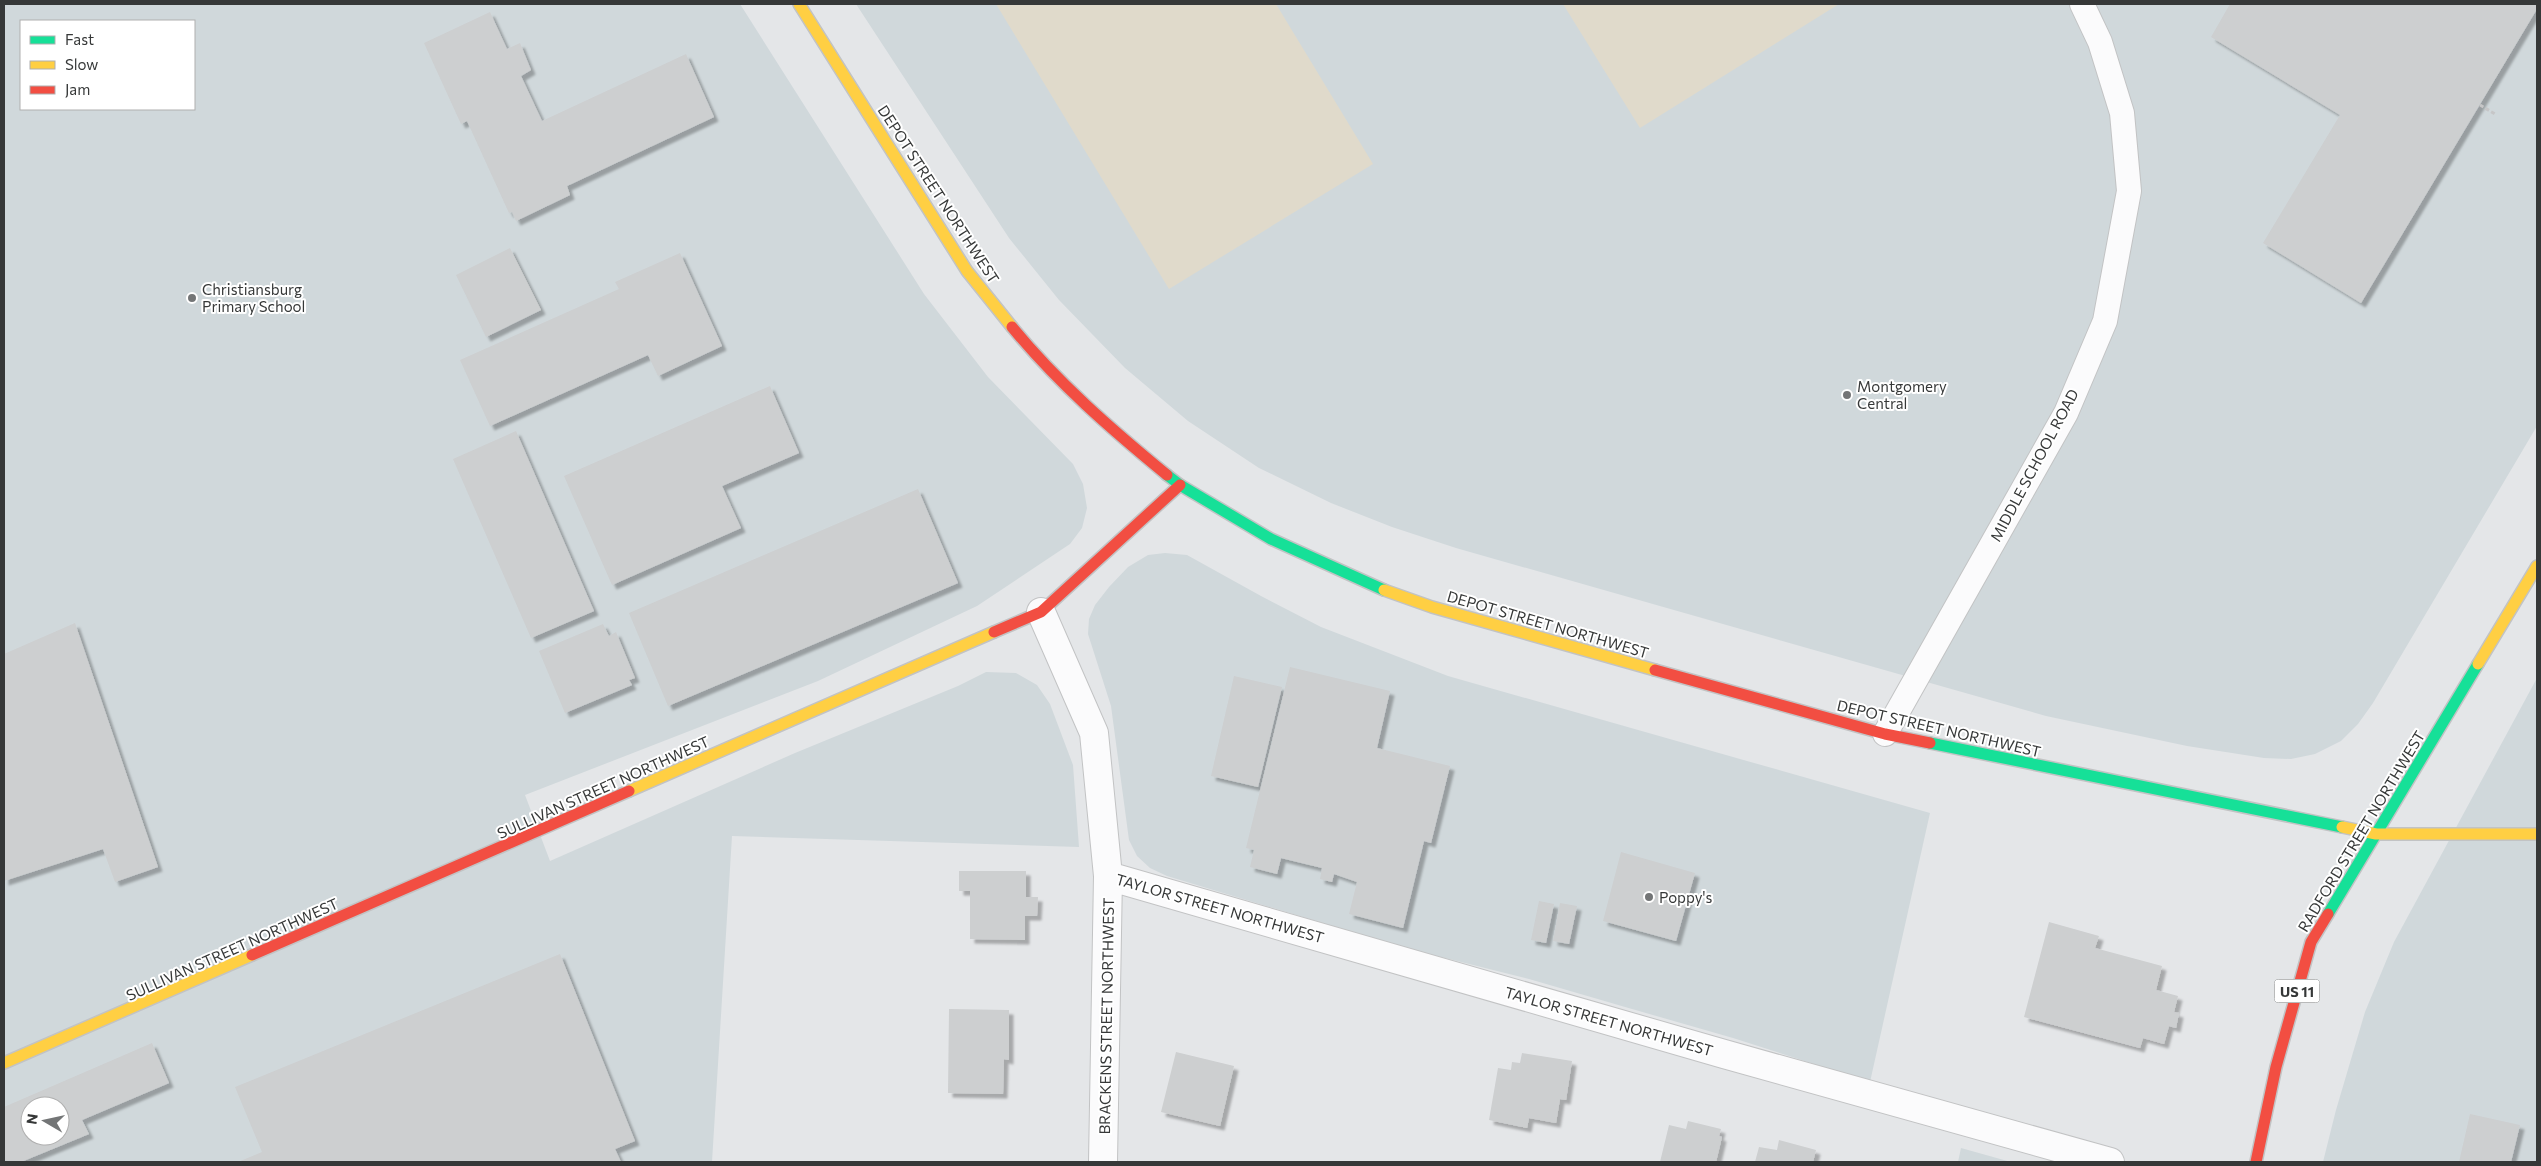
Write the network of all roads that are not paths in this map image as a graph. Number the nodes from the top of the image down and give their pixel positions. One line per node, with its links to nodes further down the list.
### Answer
1 (799, 4): 3 (main road, DEPOT STREET NORTHWEST)
2 (2082, 4): 6 (lane, MIDDLE SCHOOL ROAD)
3 (1180, 485): 5 (main road, SULLIVAN STREET NORTHWEST); 6 (main road, DEPOT STREET NORTHWEST)
4 (2537, 566): 7 (main road, RADFORD STREET NORTHWEST / US 11)
5 (1041, 612): 9 (street, BRACKENS STREET NORTHWEST); 10 (main road, SULLIVAN STREET NORTHWEST)
6 (1885, 734): 7 (main road, DEPOT STREET NORTHWEST)
7 (2376, 834): 8 (main road, DEPOT STREET NORTHWEST); 13 (main road, RADFORD STREET NORTHWEST / US 11)
8 (2537, 834)
9 (1108, 876): 11 (street, BRACKENS STREET NORTHWEST); 12 (street, TAYLOR STREET NORTHWEST)
10 (4, 1063)
11 (1103, 1162)
12 (2110, 1162)
13 (2256, 1162)

